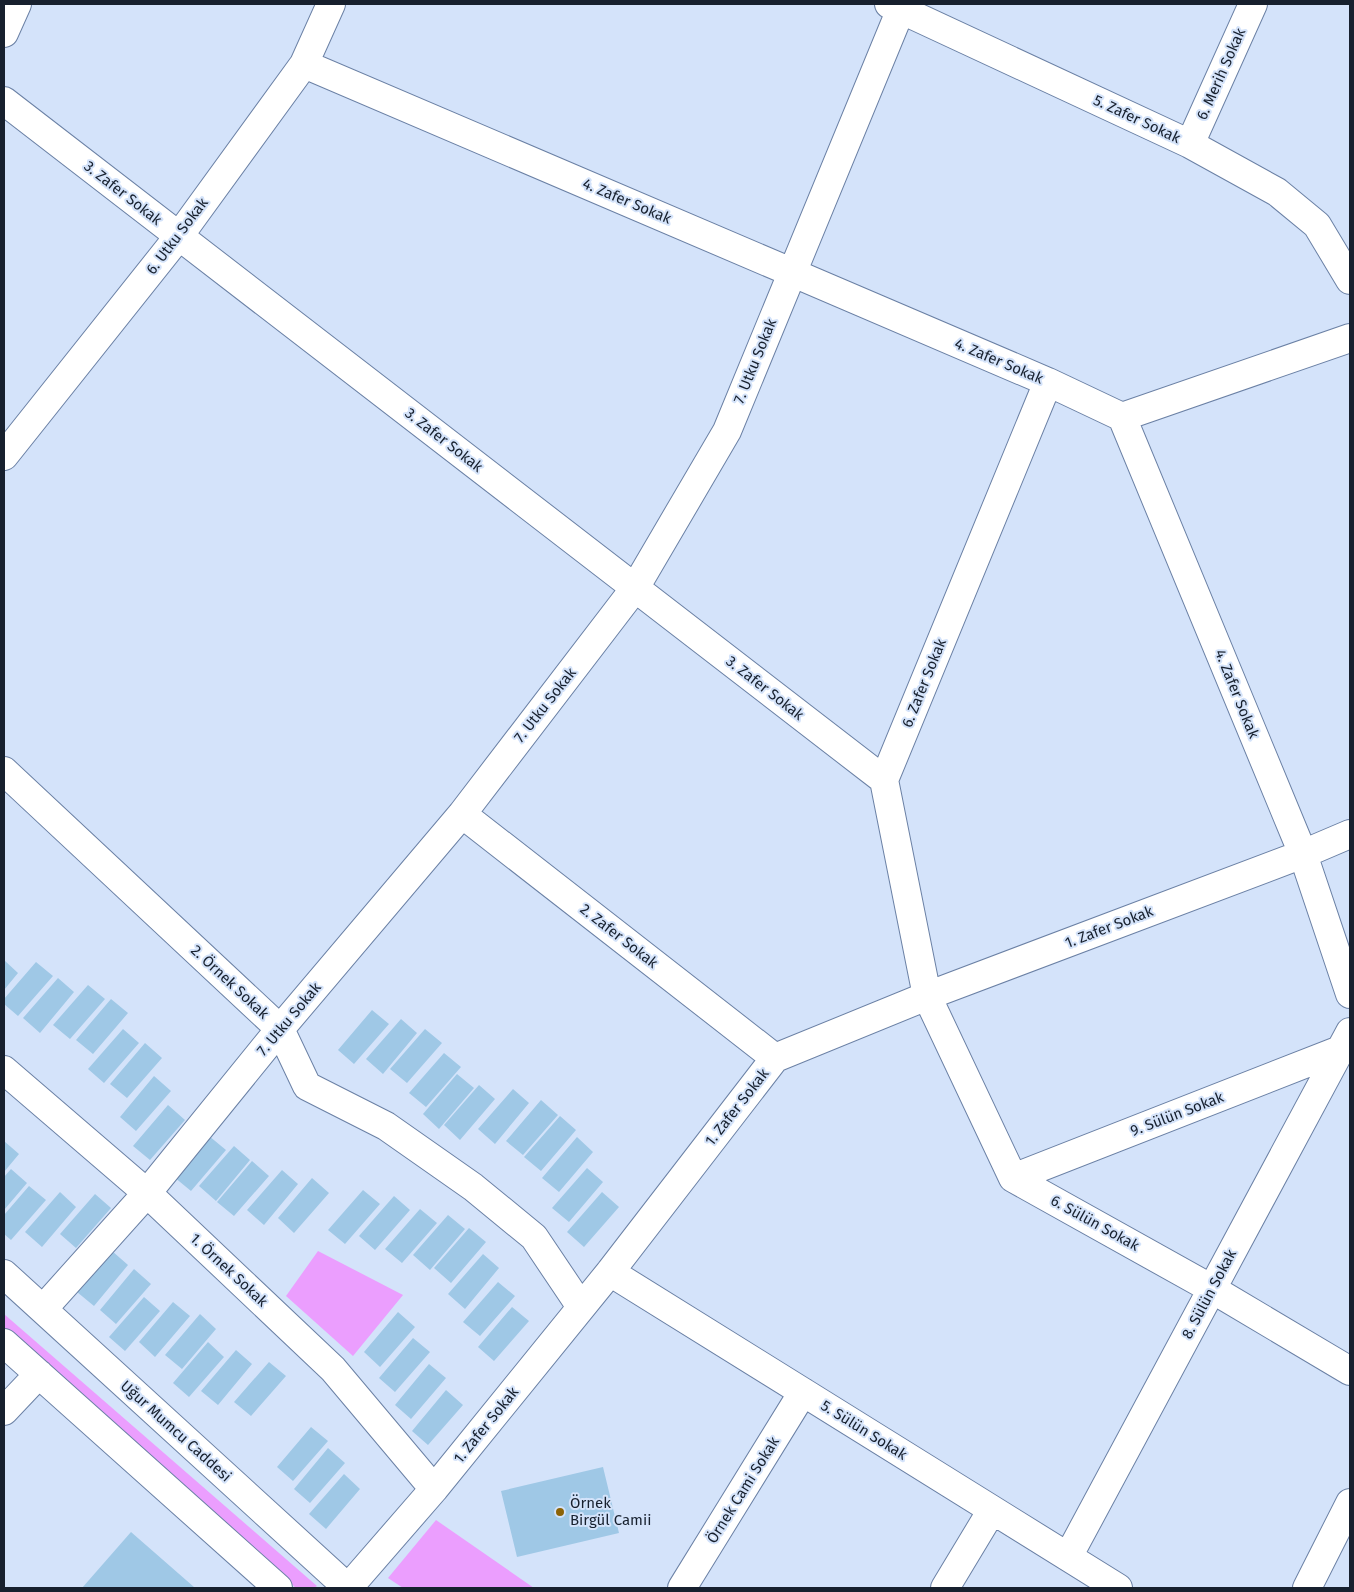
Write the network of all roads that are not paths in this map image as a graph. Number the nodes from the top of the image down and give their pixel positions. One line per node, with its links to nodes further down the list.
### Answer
1 (17, 4): 5 (street)
2 (331, 4): 6 (street, 6. Utku Sokak)
3 (1253, 4): 8 (street, 6. Merih Sokak)
4 (895, 6): 8 (street, 5. Zafer Sokak); 10 (street, 7. Utku Sokak)
5 (4, 34)
6 (304, 64): 9 (street, 6. Utku Sokak); 10 (street, 4. Zafer Sokak)
7 (4, 101): 9 (street, 3. Zafer Sokak)
8 (1190, 144): 11 (street, 5. Zafer Sokak)
9 (179, 236): 15 (street, 6. Utku Sokak); 16 (street, 3. Zafer Sokak)
10 (791, 272): 13 (street, 4. Zafer Sokak); 16 (street, 7. Utku Sokak)
11 (1350, 280)
12 (1350, 338): 14 (street)
13 (1048, 382): 14 (street, 4. Zafer Sokak); 18 (street, 6. Zafer Sokak)
14 (1122, 417): 21 (street, 4. Zafer Sokak)
15 (4, 456)
16 (635, 588): 18 (street, 3. Zafer Sokak); 19 (street, 7. Utku Sokak)
17 (4, 771): 24 (street, 2. Örnek Sokak)
18 (884, 780): 23 (street)
19 (462, 814): 24 (street, 7. Utku Sokak); 26 (street, 2. Zafer Sokak)
20 (1350, 834): 21 (street, 1. Zafer Sokak)
21 (1303, 854): 22 (street, 4. Zafer Sokak); 23 (street, 1. Zafer Sokak)
22 (1350, 994)
23 (928, 996): 26 (street, 1. Zafer Sokak); 28 (street)
24 (280, 1029): 29 (street, 7. Utku Sokak); 33 (street, 2. Örnek Sokak)
25 (1345, 1041): 28 (street, 9. Sülün Sokak); 32 (street, 8. Sülün Sokak)
26 (775, 1058): 30 (street, 1. Zafer Sokak)
27 (4, 1070): 29 (street, 1. Örnek Sokak)
28 (1013, 1178): 32 (street, 6. Sülün Sokak)
29 (147, 1193): 34 (street, 7. Utku Sokak); 40 (street, 1. Örnek Sokak)
30 (610, 1272): 33 (street, 1. Zafer Sokak); 38 (street, 5. Sülün Sokak)
31 (4, 1274): 34 (street, Uğur Mumcu Caddesi)
32 (1212, 1289): 36 (street, 6. Sülün Sokak); 43 (street, 8. Sülün Sokak)
33 (581, 1307): 40 (street, 1. Zafer Sokak)
34 (43, 1309): 46 (street, Uğur Mumcu Caddesi)
35 (4, 1343): 37 (street)
36 (1350, 1371)
37 (39, 1374): 39 (street); 45 (street)
38 (803, 1392): 42 (street, 5. Sülün Sokak); 44 (street, Örnek Cami Sokak)
39 (4, 1410)
40 (434, 1489): 46 (street, 1. Zafer Sokak)
41 (1350, 1502): 49 (street)
42 (992, 1510): 43 (street, 5. Sülün Sokak); 47 (street)
43 (1068, 1557): 48 (street, 5. Sülün Sokak)
44 (694, 1584)
45 (278, 1588)
46 (348, 1588)
47 (945, 1588)
48 (1118, 1588)
49 (1307, 1588)

